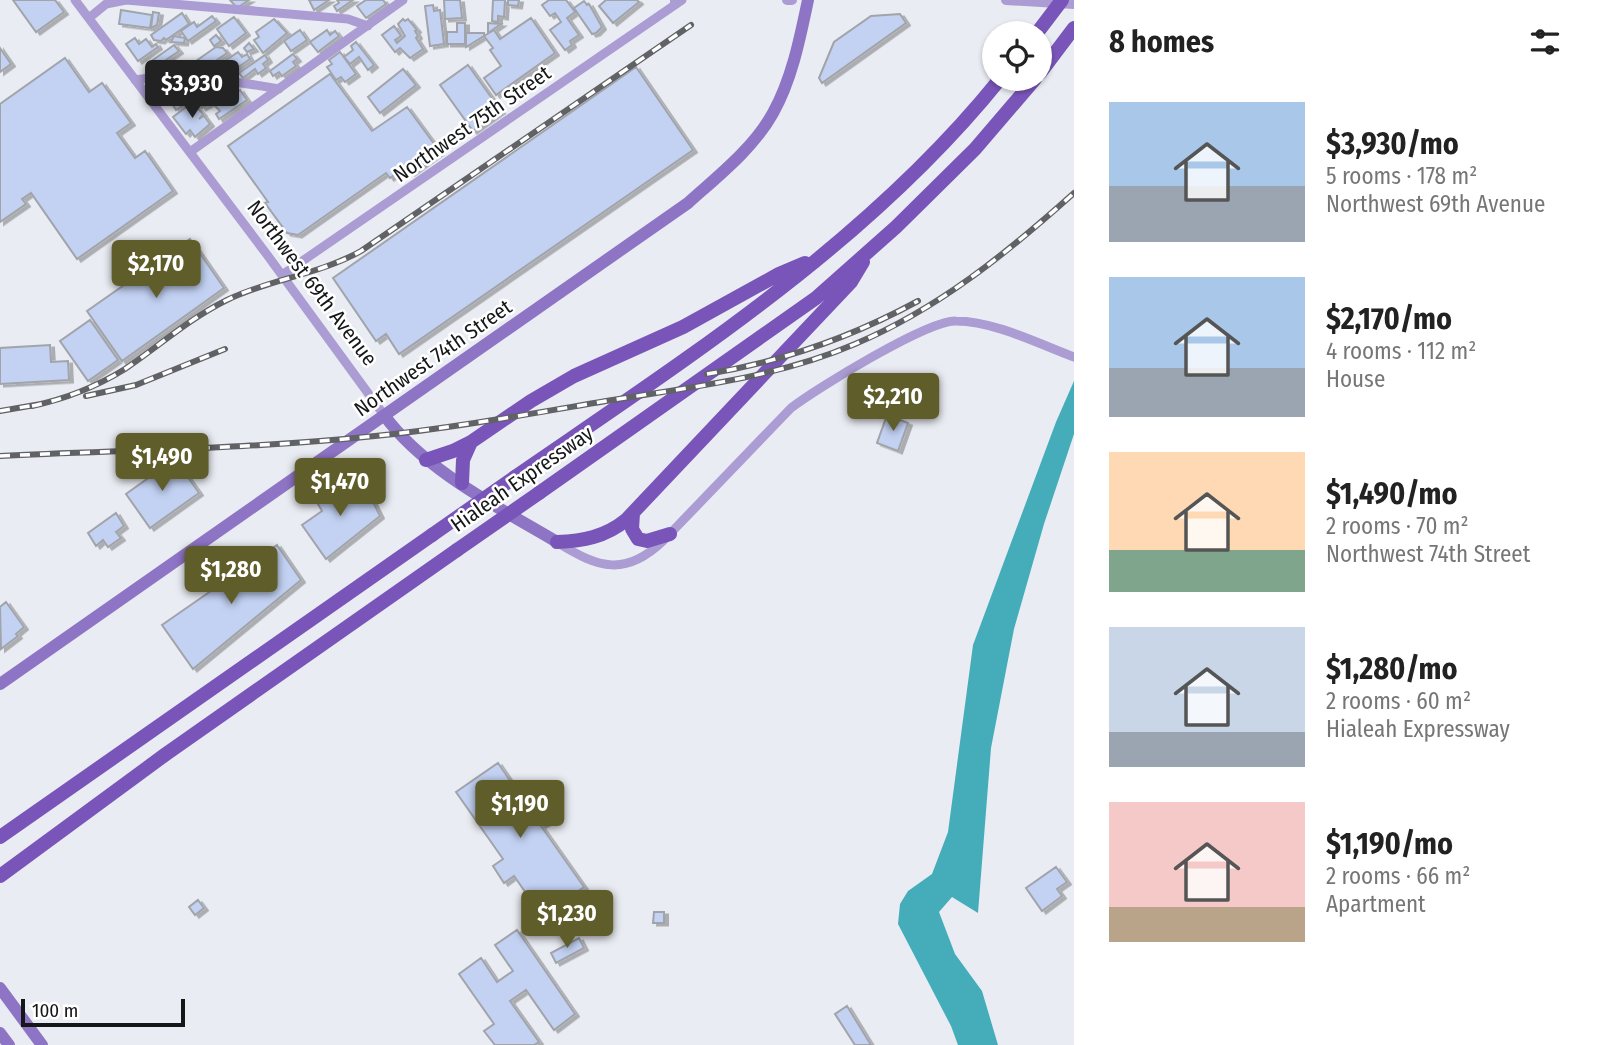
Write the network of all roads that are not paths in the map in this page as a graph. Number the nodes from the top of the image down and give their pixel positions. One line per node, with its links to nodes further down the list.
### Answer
1 (75, 0): 9 (street, Northwest 69th Avenue)
2 (126, 0): 9 (street); 11 (street)
3 (404, 0): 11 (street)
4 (808, 0): 23 (main road, Northwest 74th Street)
5 (1006, 0): 8 (street)
6 (1062, 0): 10 (main road, bridge)
7 (677, 1): 21 (street, Northwest 75th Street)
8 (1074, 4)
9 (89, 18): 14 (street, Northwest 69th Avenue)
10 (1046, 21)
11 (368, 26): 15 (street)
12 (1074, 28): 13 (main road)
13 (1052, 57)
14 (135, 80): 15 (street); 18 (street, Northwest 69th Avenue)
15 (279, 89): 18 (street)
16 (990, 91): 20 (main road, Hialeah Expressway)
17 (1025, 91): 19 (main road, Hialeah Expressway)
18 (190, 152): 21 (street, Northwest 69th Avenue)
19 (869, 251): 27 (main road); 32 (main road, Hialeah Expressway, bridge)
20 (819, 258): 24 (main road); 31 (main road, Hialeah Expressway, bridge)
21 (282, 275): 23 (street, Northwest 69th Avenue)
22 (1074, 357): 28 (street, Northwest 69th Avenue)
23 (384, 415): 25 (main road, Northwest 69th Avenue); 30 (main road, Northwest 74th Street)
24 (471, 442): 25 (main road); 26 (main road)
25 (426, 460): 26 (main road, Northwest 69th Avenue)
26 (461, 482): 29 (main road, Northwest 69th Avenue)
27 (633, 513): 28 (main road); 29 (main road)
28 (670, 534): 29 (street, Northwest 69th Avenue)
29 (557, 542)
30 (0, 684)
31 (0, 837)
32 (0, 876)
33 (0, 988): 36 (main road)
34 (0, 1032): 35 (main road)
35 (9, 1045)
36 (42, 1045)

